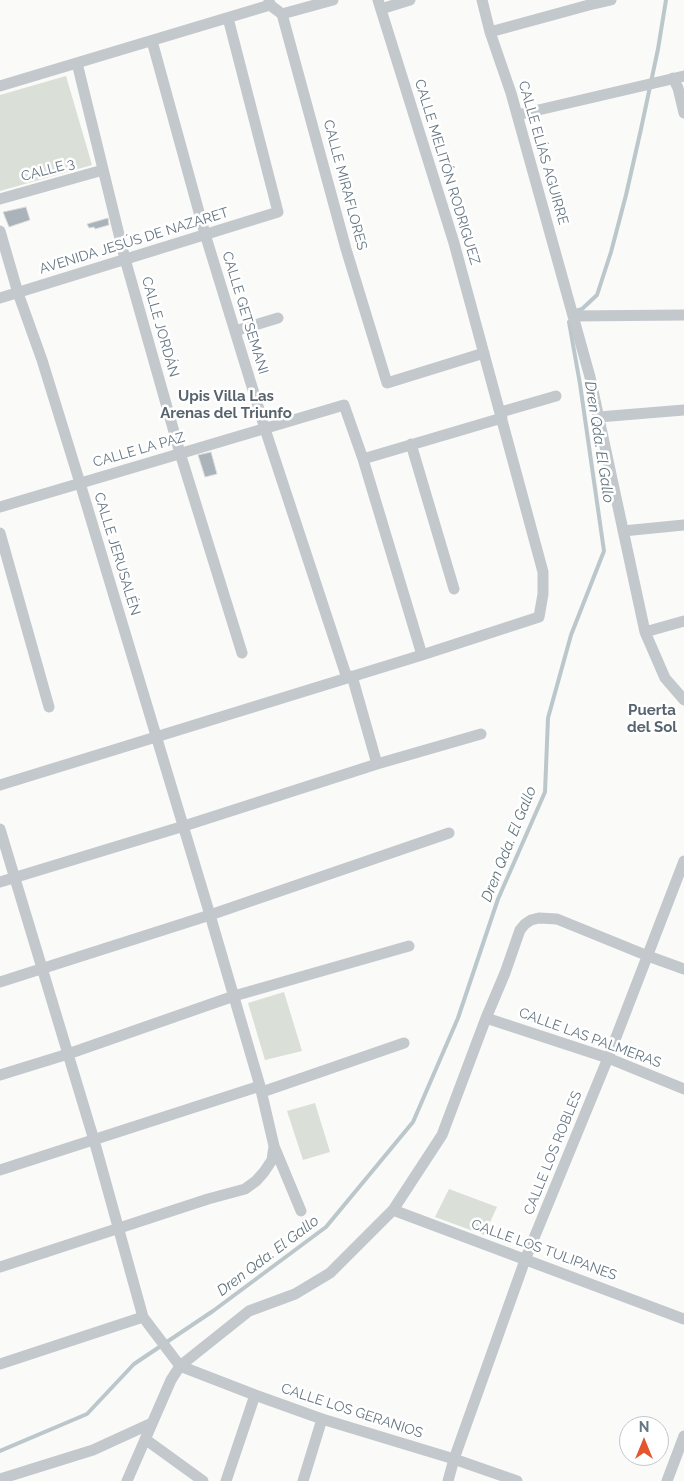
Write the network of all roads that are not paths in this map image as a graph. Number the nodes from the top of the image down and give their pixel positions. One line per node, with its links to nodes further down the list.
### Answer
1 (333, 0): 7 (street)
2 (410, 0): 6 (street)
3 (482, 0): 9 (street, CALLE ELÍAS AGUIRRE)
4 (611, 0): 9 (street)
5 (270, 3): 7 (street); 8 (street)
6 (379, 5): 27 (street, CALLE MELITÓN RODRIGUEZ)
7 (282, 14): 27 (street, CALLE MIRAFLORES)
8 (228, 18): 10 (street); 19 (street, AVENIDA JESÚS DE NAZARET)
9 (490, 32): 15 (street, CALLE ELÍAS AGUIRRE)
10 (152, 41): 11 (street); 19 (street, CALLE GETSEMANI)
11 (77, 64): 13 (street); 16 (street, CALLE JORDÁN)
12 (679, 77): 14 (street); 15 (street)
13 (0, 86)
14 (684, 113)
15 (517, 115): 24 (street, CALLE ELÍAS AGUIRRE)
16 (104, 170): 17 (street, CALLE 3); 20 (street, CALLE JORDÁN)
17 (0, 199)
18 (0, 231): 21 (street, CALLE JERUSALÉN)
19 (205, 234): 20 (street, AVENIDA JESÚS DE NAZARET); 26 (street, CALLE GETSEMANI)
20 (125, 259): 21 (street, AVENIDA JESÚS DE NAZARET); 34 (street, CALLE JORDÁN)
21 (18, 293): 22 (street, AVENIDA JESÚS DE NAZARET); 36 (street, CALLE JERUSALÉN)
22 (0, 298)
23 (684, 315): 24 (street)
24 (573, 316): 31 (street, CALLE ELÍAS AGUIRRE)
25 (278, 318): 26 (street)
26 (235, 331): 32 (street, CALLE GETSEMANI)
27 (484, 353): 30 (street, CALLE MELITÓN RODRIGUEZ)
28 (556, 396): 30 (street)
29 (684, 410): 31 (street)
30 (502, 415): 33 (street); 45 (street, CALLE MELITÓN RODRIGUEZ)
31 (599, 417): 39 (street, CALLE ELÍAS AGUIRRE)
32 (265, 429): 34 (street, CALLE LA PAZ); 35 (street, CALLE LA PAZ); 46 (street, CALLE GETSEMANI)
33 (412, 444): 35 (street); 41 (street)
34 (180, 454): 36 (street, CALLE LA PAZ); 44 (street, CALLE JORDÁN)
35 (363, 458): 45 (street)
36 (80, 483): 37 (street, CALLE LA PAZ); 50 (street, CALLE JERUSALÉN)
37 (0, 507)
38 (684, 525): 39 (street)
39 (623, 531): 43 (street, CALLE ELÍAS AGUIRRE)
40 (0, 533): 48 (street)
41 (454, 588)
42 (684, 621): 43 (street)
43 (645, 632): 47 (street, CALLE ELÍAS AGUIRRE)
44 (242, 653)
45 (422, 655): 46 (street)
46 (349, 677): 50 (street); 51 (street, CALLE GETSEMANI)
47 (684, 700)
48 (49, 707)
49 (480, 734): 51 (street)
50 (157, 737): 52 (street); 53 (street, CALLE JERUSALÉN)
51 (377, 764): 53 (street)
52 (0, 785)
53 (184, 826): 57 (street); 59 (street, CALLE JERUSALÉN)
54 (0, 829): 57 (street)
55 (449, 832): 59 (street)
56 (684, 861): 61 (street, CALLE LOS ROBLES)
57 (15, 877): 58 (street); 62 (street)
58 (0, 882)
59 (210, 915): 62 (street); 65 (street, CALLE JERUSALÉN)
60 (409, 946): 65 (street)
61 (648, 956): 63 (street); 66 (street); 69 (street, CALLE LOS ROBLES)
62 (42, 969): 64 (street); 68 (street)
63 (684, 969)
64 (0, 982)
65 (234, 996): 68 (street); 71 (street, CALLE JERUSALÉN)
66 (486, 1018): 69 (street, CALLE LAS PALMERAS); 76 (street)
67 (404, 1043): 71 (street)
68 (68, 1054): 70 (street); 73 (street)
69 (608, 1058): 72 (street, CALLE LAS PALMERAS); 79 (street, CALLE LOS ROBLES)
70 (0, 1076)
71 (261, 1089): 73 (street); 74 (street, CALLE JERUSALÉN)
72 (684, 1089)
73 (94, 1140): 75 (street); 78 (street)
74 (274, 1146): 77 (street, CALLE JERUSALÉN); 78 (street)
75 (0, 1170)
76 (392, 1210): 79 (street, CALLE LOS TULIPANES); 84 (street)
77 (301, 1211)
78 (119, 1229): 80 (street); 81 (street)
79 (525, 1260): 82 (street, CALLE LOS TULIPANES); 90 (street, CALLE LOS ROBLES)
80 (0, 1267)
81 (143, 1318): 83 (street); 84 (street)
82 (684, 1319)
83 (0, 1364)
84 (180, 1366): 85 (street, CALLE LOS GERANIOS); 87 (street)
85 (255, 1395): 86 (street, CALLE LOS GERANIOS); 94 (street)
86 (322, 1419): 90 (street, CALLE LOS GERANIOS); 95 (street)
87 (152, 1423): 89 (street); 91 (street)
88 (684, 1436): 98 (street)
89 (145, 1439): 92 (street); 93 (street)
90 (454, 1459): 96 (street, CALLE LOS ROBLES); 97 (street, CALLE LOS GERANIOS)
91 (0, 1479)
92 (127, 1481)
93 (203, 1481)
94 (226, 1481)
95 (303, 1481)
96 (448, 1481)
97 (517, 1481)
98 (667, 1481)

